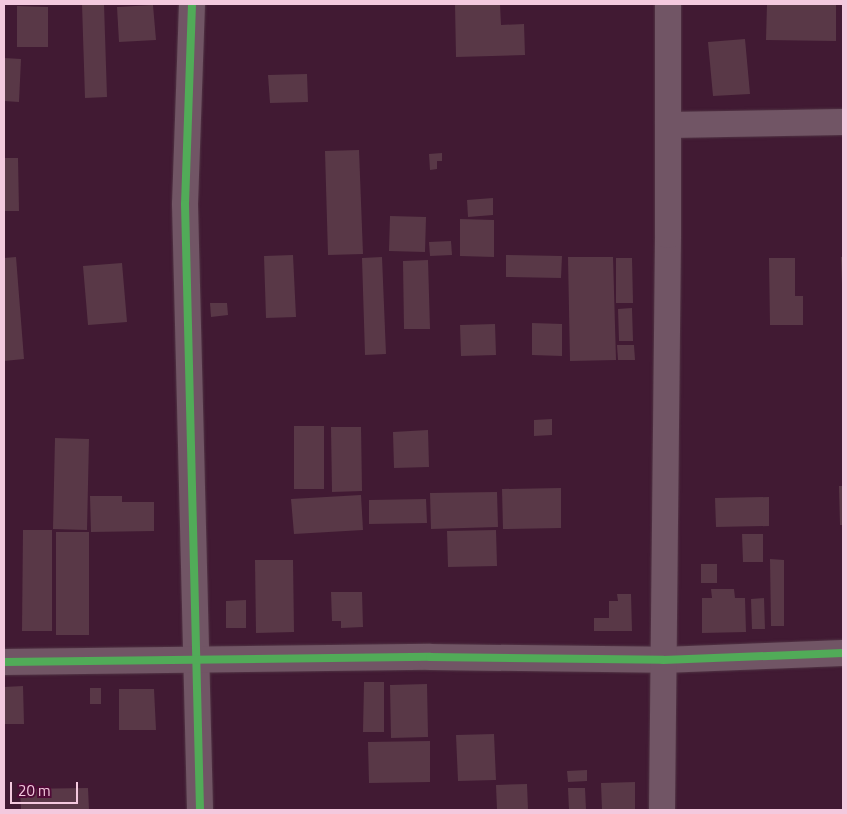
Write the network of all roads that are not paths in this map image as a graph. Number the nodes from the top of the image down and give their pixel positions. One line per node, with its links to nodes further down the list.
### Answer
1 (192, 4): 8 (street)
2 (668, 4): 4 (street)
3 (843, 122): 4 (street)
4 (668, 125): 6 (street)
5 (843, 653): 6 (street)
6 (663, 660): 8 (street); 10 (street)
7 (4, 662): 8 (street)
8 (197, 662): 9 (street)
9 (200, 810)
10 (662, 810)

